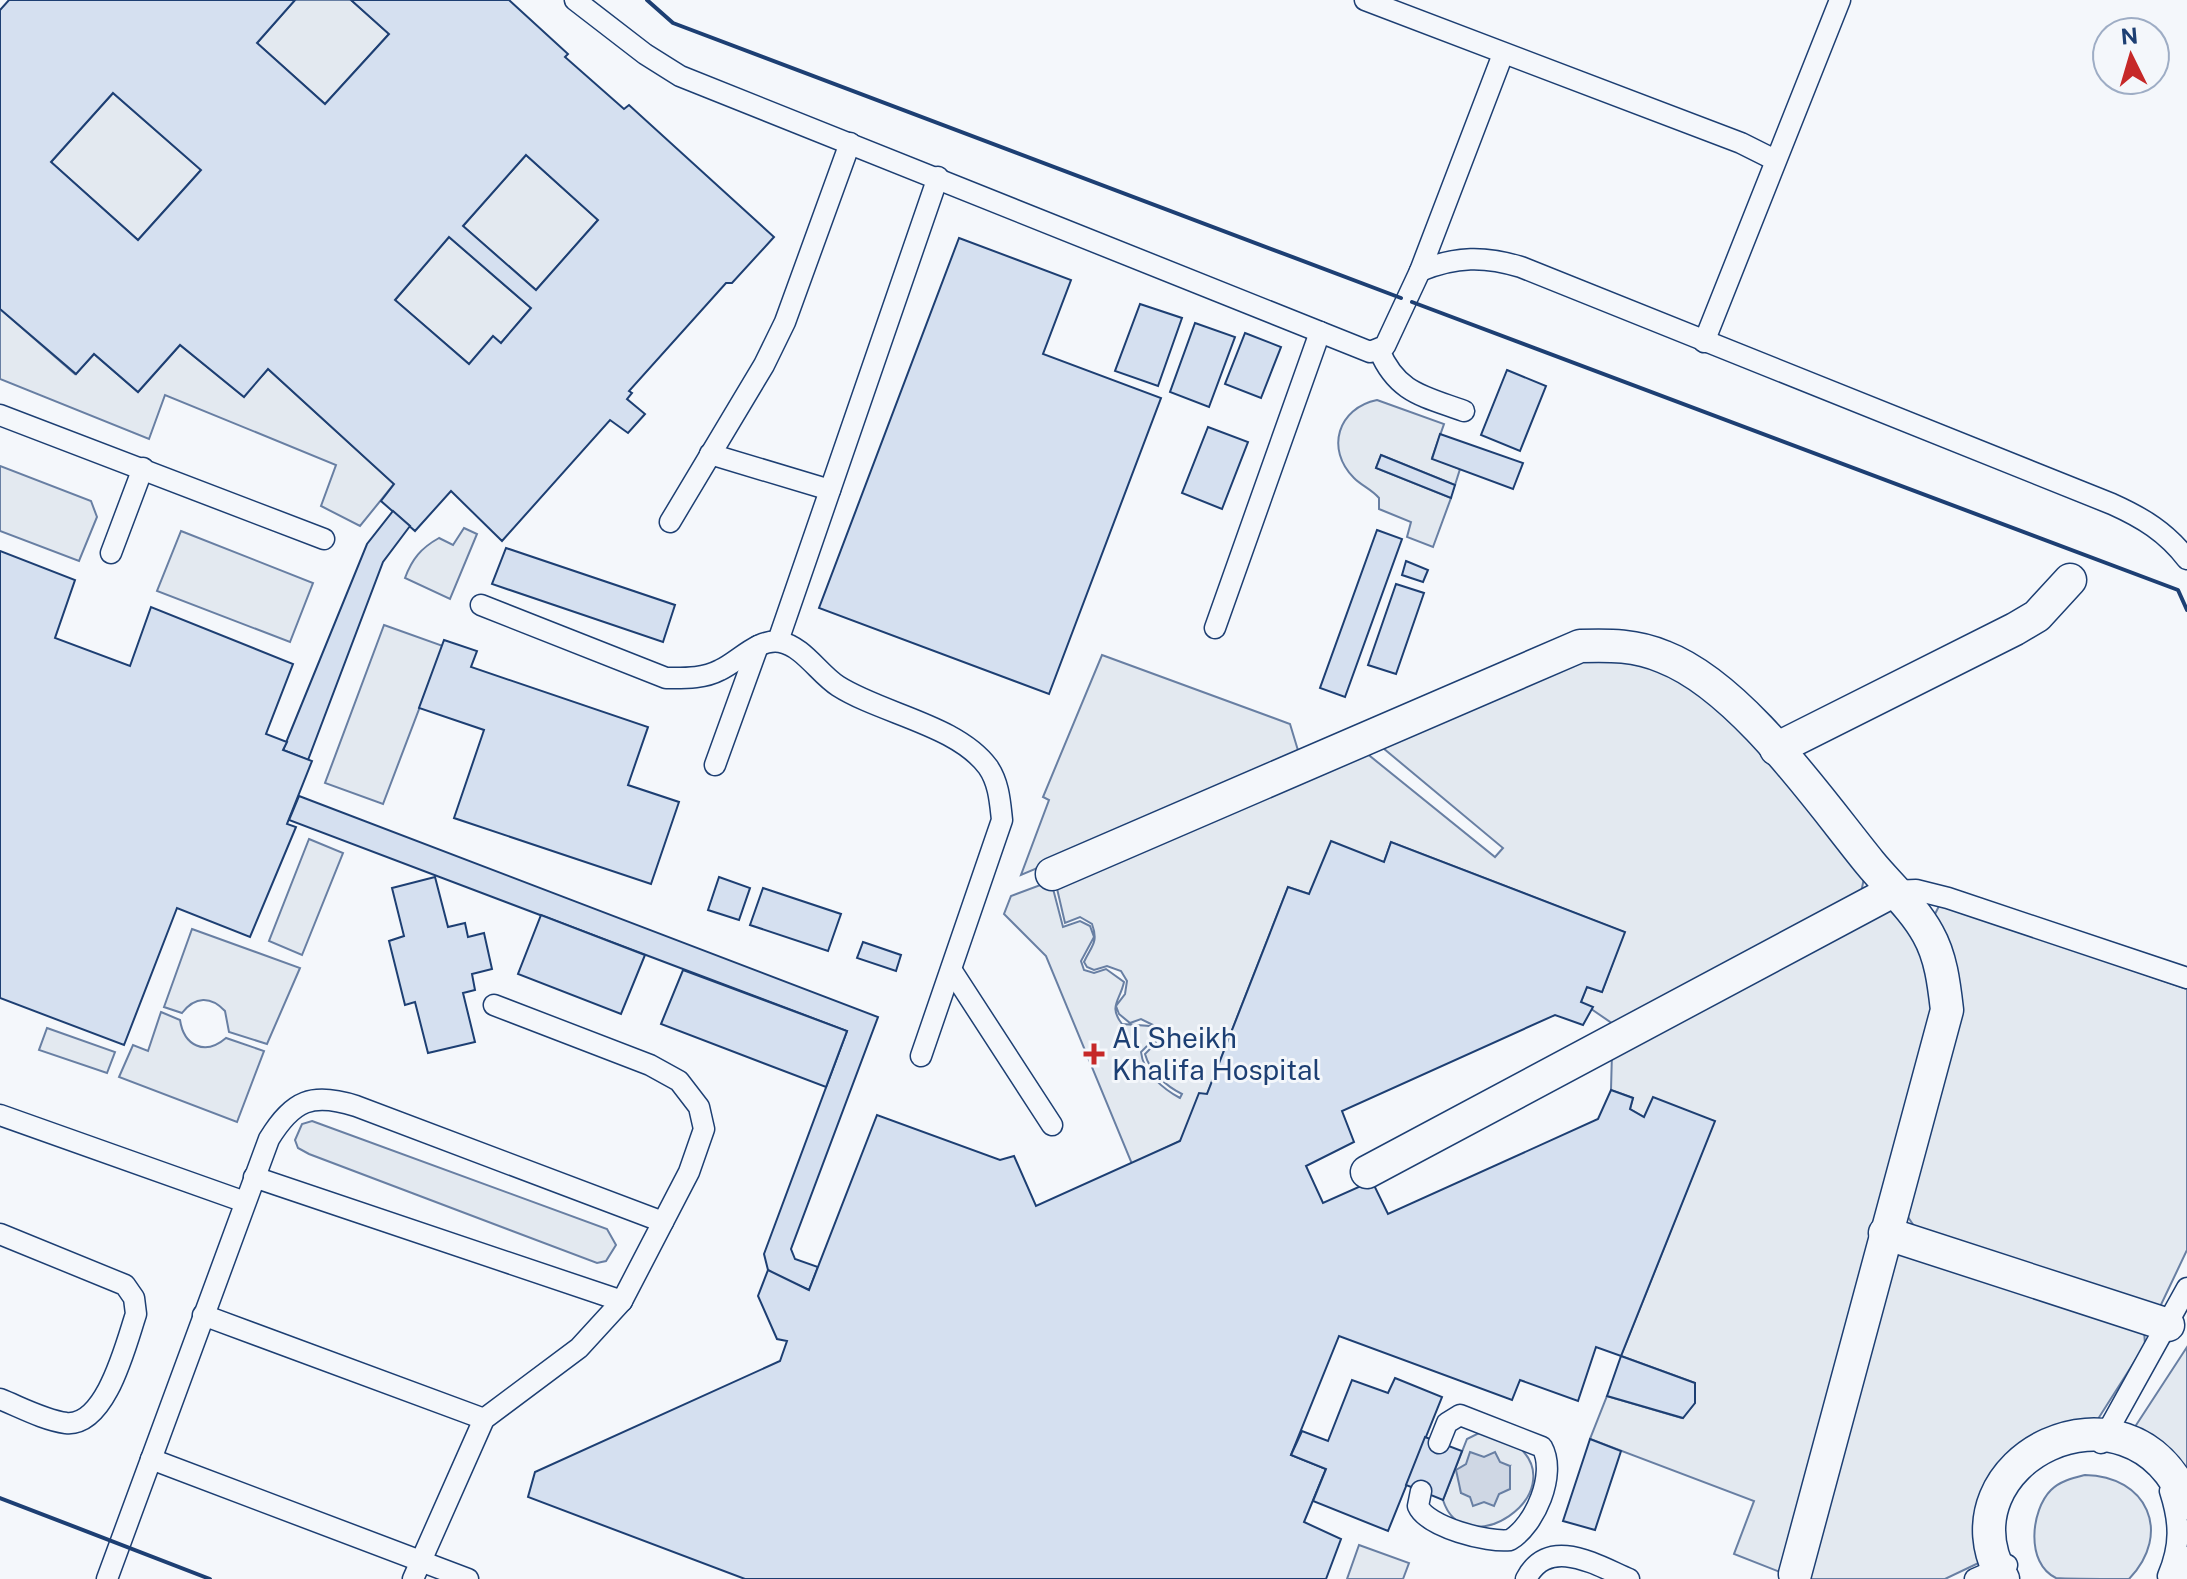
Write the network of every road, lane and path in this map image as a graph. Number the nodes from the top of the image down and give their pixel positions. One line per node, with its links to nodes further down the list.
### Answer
1 (575, 0): 5 (lane)
2 (1365, 0): 4 (lane)
3 (1840, 0): 6 (lane)
4 (1503, 54): 6 (lane); 8 (lane)
5 (850, 143): 7 (lane); 14 (lane)
6 (1775, 160): 10 (lane)
7 (938, 177): 9 (lane); 16 (lane)
8 (1420, 271): 10 (lane); 11 (lane)
9 (1320, 332): 11 (lane); 23 (lane)
10 (1704, 342): 20 (lane)
11 (1379, 350): 12 (lane)
12 (1464, 411)
13 (0, 415): 15 (lane)
14 (710, 454): 16 (lane); 17 (lane)
15 (143, 468): 18 (lane); 19 (lane)
16 (830, 490): 24 (lane)
17 (670, 522)
18 (324, 539)
19 (111, 553)
20 (2187, 559)
21 (2070, 580): 26 (street)
22 (481, 605): 25 (lane)
23 (1215, 628)
24 (778, 641): 25 (lane); 30 (lane)
25 (758, 646): 27 (lane)
26 (1776, 749): 28 (street); 29 (street)
27 (715, 765)
28 (1052, 874)
29 (1893, 891): 31 (lane); 36 (street); 40 (street)
30 (952, 971): 33 (lane); 35 (lane)
31 (2187, 978)
32 (494, 1005): 39 (lane)
33 (921, 1056)
34 (0, 1115): 38 (lane)
35 (1052, 1125)
36 (1367, 1172)
37 (254, 1177): 38 (lane); 39 (lane); 43 (lane)
38 (245, 1202): 44 (lane)
39 (663, 1222): 43 (lane)
40 (1885, 1233): 45 (street); 57 (street)
41 (0, 1234): 46 (lane)
42 (2187, 1288): 45 (lane)
43 (622, 1301): 47 (lane)
44 (203, 1315): 47 (lane); 50 (lane)
45 (2168, 1325): 48 (lane)
46 (0, 1399)
47 (484, 1419): 56 (lane)
48 (2104, 1438): 52 (street); 58 (street); 63 (lane)
49 (1439, 1443): 53 (lane)
50 (151, 1459): 56 (lane); 59 (lane)
51 (1421, 1491): 53 (lane)
52 (2187, 1503)
53 (1521, 1534): 54 (lane)
54 (1542, 1559): 61 (lane); 62 (lane)
55 (2187, 1563): 64 (street)
56 (417, 1570): 60 (lane)
57 (1795, 1574)
58 (2000, 1574)
59 (107, 1579)
60 (468, 1579)
61 (1526, 1579)
62 (1629, 1579)
63 (2166, 1579)
64 (2180, 1579)

